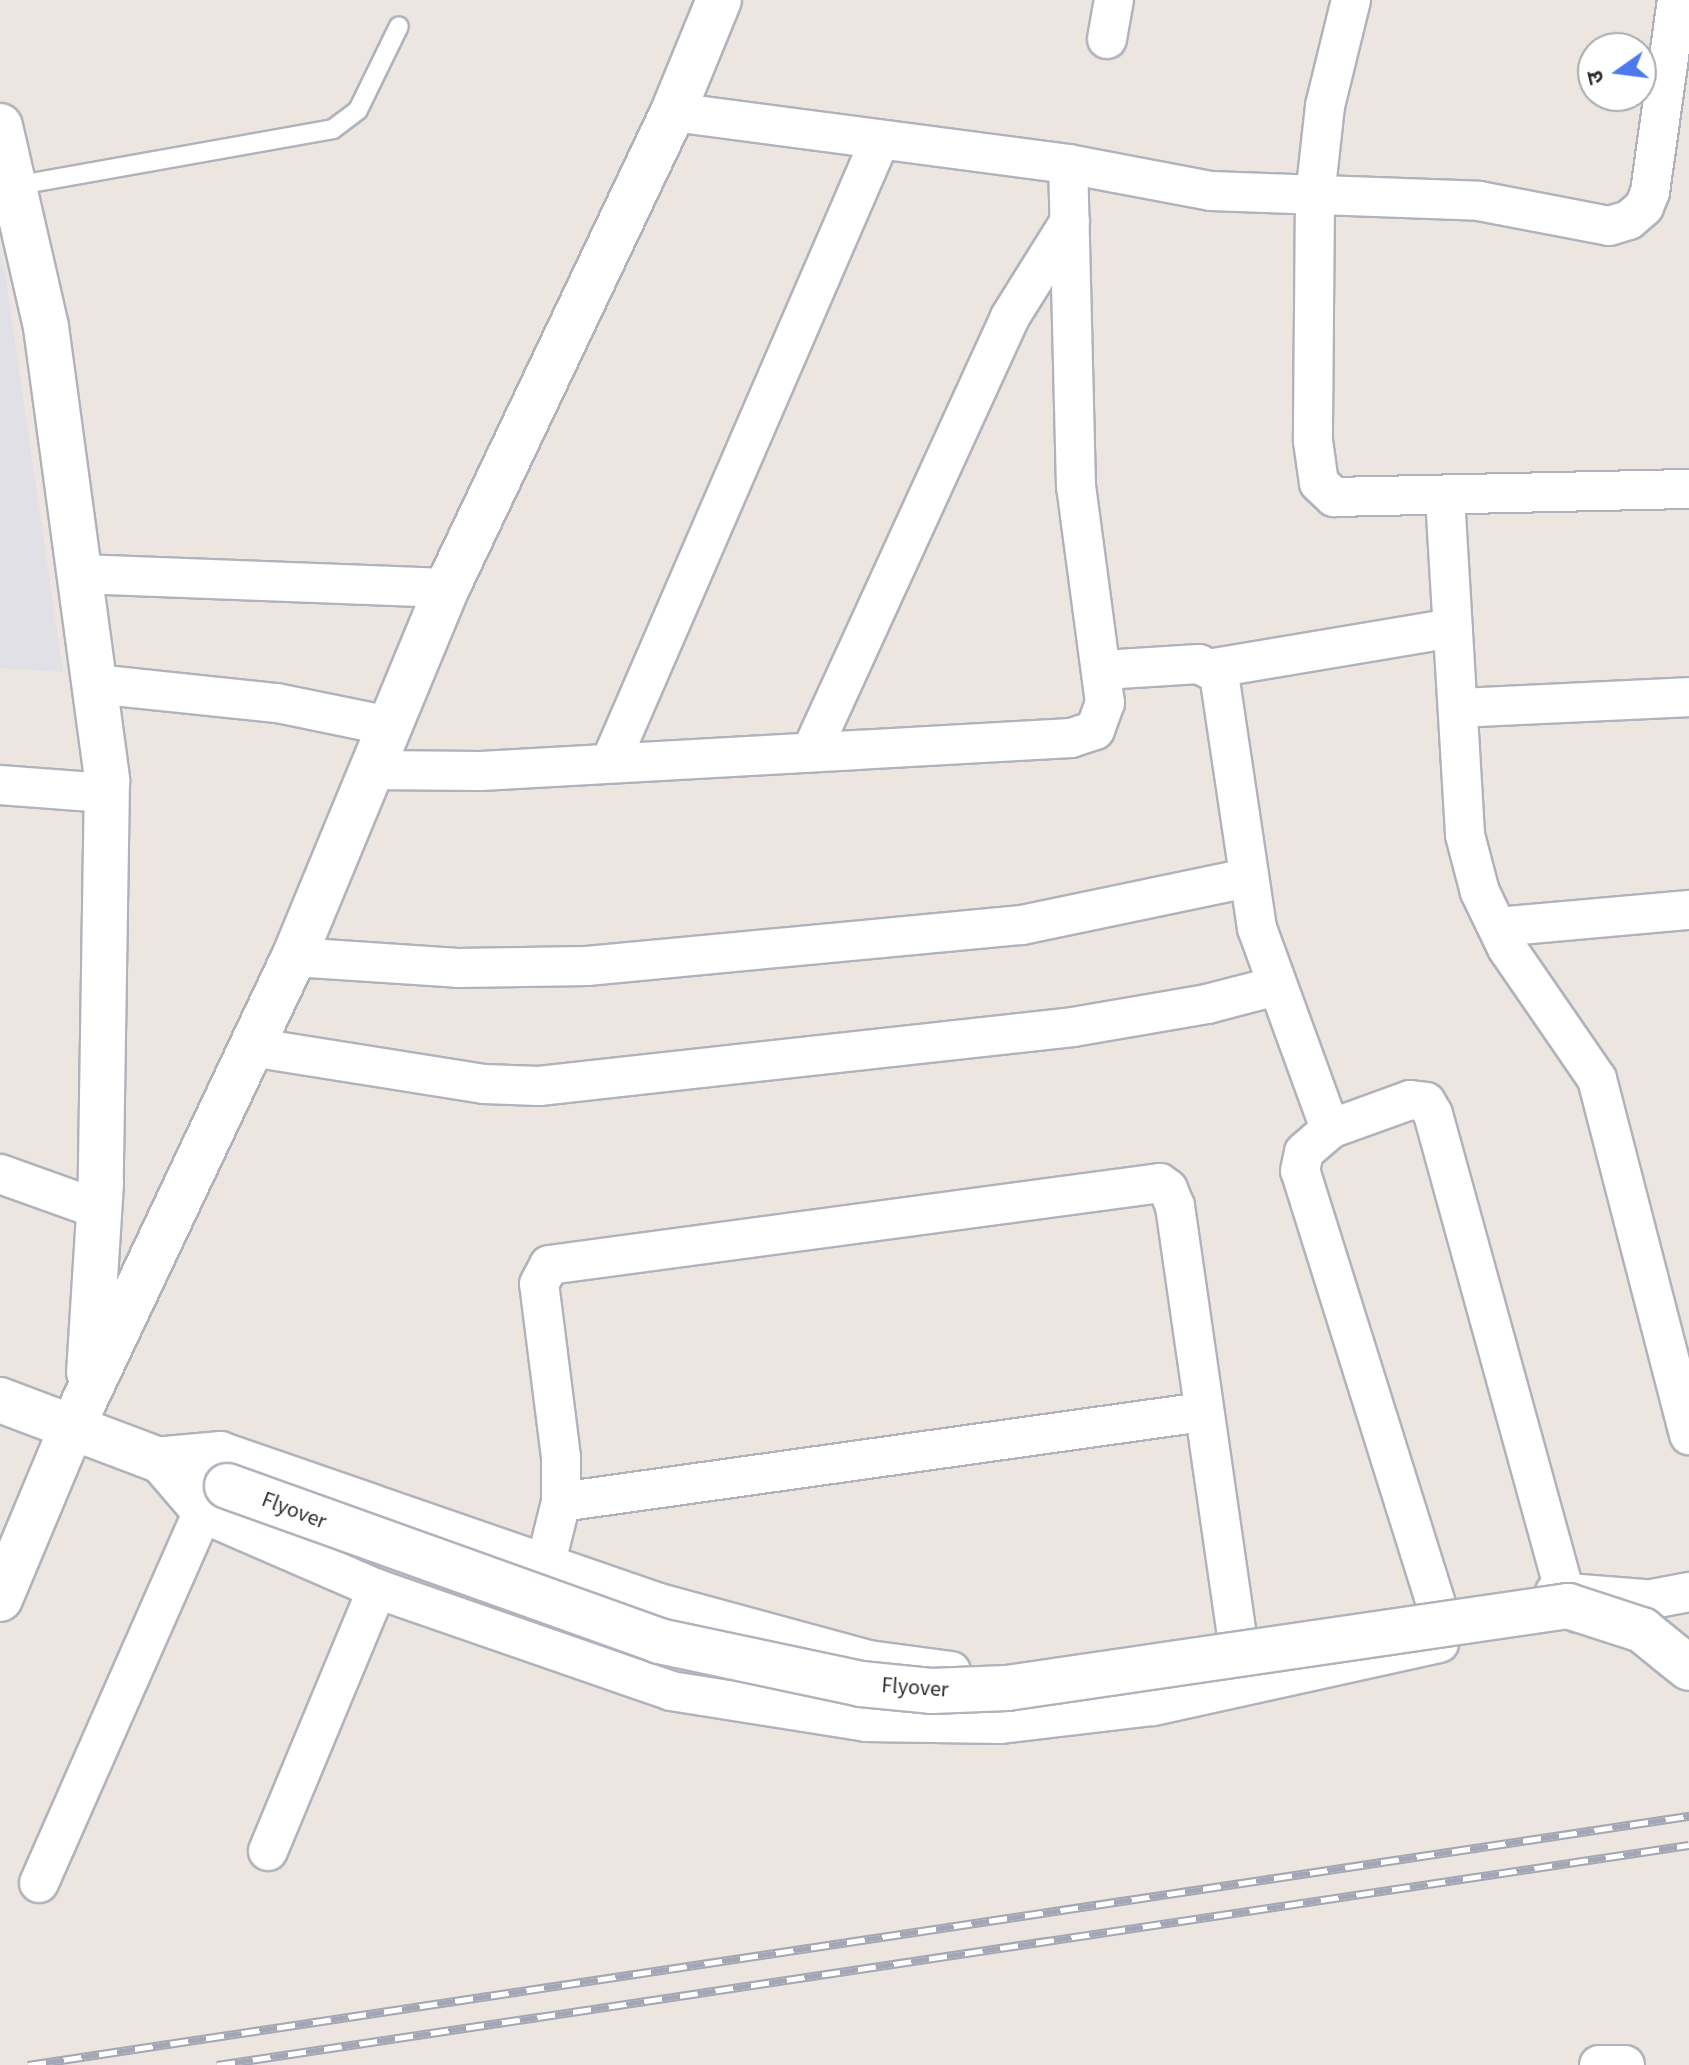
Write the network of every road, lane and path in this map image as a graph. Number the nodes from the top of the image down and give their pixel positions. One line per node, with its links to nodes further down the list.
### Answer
1 (719, 0): 7 (street)
2 (1114, 0): 6 (street)
3 (1351, 0): 12 (street)
4 (1677, 0): 12 (street)
5 (399, 26): 11 (lane)
6 (1107, 39)
7 (673, 112): 9 (street); 17 (street)
8 (0, 126): 11 (street)
9 (880, 140): 10 (street); 26 (street)
10 (1068, 164): 12 (street); 13 (street)
11 (14, 186): 16 (street)
12 (1315, 196): 15 (street)
13 (1070, 221): 20 (street); 25 (street)
14 (1689, 489): 15 (street)
15 (1445, 497): 18 (street)
16 (79, 574): 17 (street); 21 (street)
17 (447, 588): 24 (street)
18 (1453, 628): 19 (street); 23 (street)
19 (1214, 668): 20 (street); 30 (street)
20 (1103, 670): 25 (street)
21 (95, 684): 24 (street); 29 (street)
22 (1689, 697): 23 (street)
23 (1459, 708): 32 (street)
24 (389, 726): 27 (street)
25 (811, 752): 26 (street)
26 (610, 763): 27 (street)
27 (371, 770): 33 (street)
28 (0, 785): 29 (street)
29 (107, 793): 38 (street)
30 (1247, 878): 33 (street); 34 (street)
31 (1689, 910): 32 (street)
32 (1497, 927): 42 (street)
33 (294, 957): 35 (street)
34 (1276, 986): 35 (street); 36 (street)
35 (251, 1047): 40 (street)
36 (1330, 1129): 48 (street); 52 (street)
37 (0, 1174): 38 (street)
38 (98, 1209): 40 (street)
39 (0, 1400): 40 (street, Flyover)
40 (80, 1411): 43 (street, Flyover); 50 (street)
41 (1202, 1412): 45 (street); 45 (street); 53 (street)
42 (1689, 1435)
43 (154, 1457): 44 (street, Flyover); 46 (street)
44 (214, 1500): 47 (street); 54 (street, Flyover, bridge); 56 (street)
45 (561, 1502): 46 (street)
46 (546, 1562): 53 (street)
47 (377, 1589): 51 (street); 55 (street)
48 (1564, 1591): 51 (street); 52 (street)
49 (1689, 1592): 51 (street)
50 (0, 1599)
51 (1644, 1599)
52 (1437, 1607): 53 (street)
53 (1237, 1638)
54 (1689, 1668)
55 (268, 1851)
56 (39, 1883)
57 (1599, 2065): 58 (street)
58 (1625, 2065)

